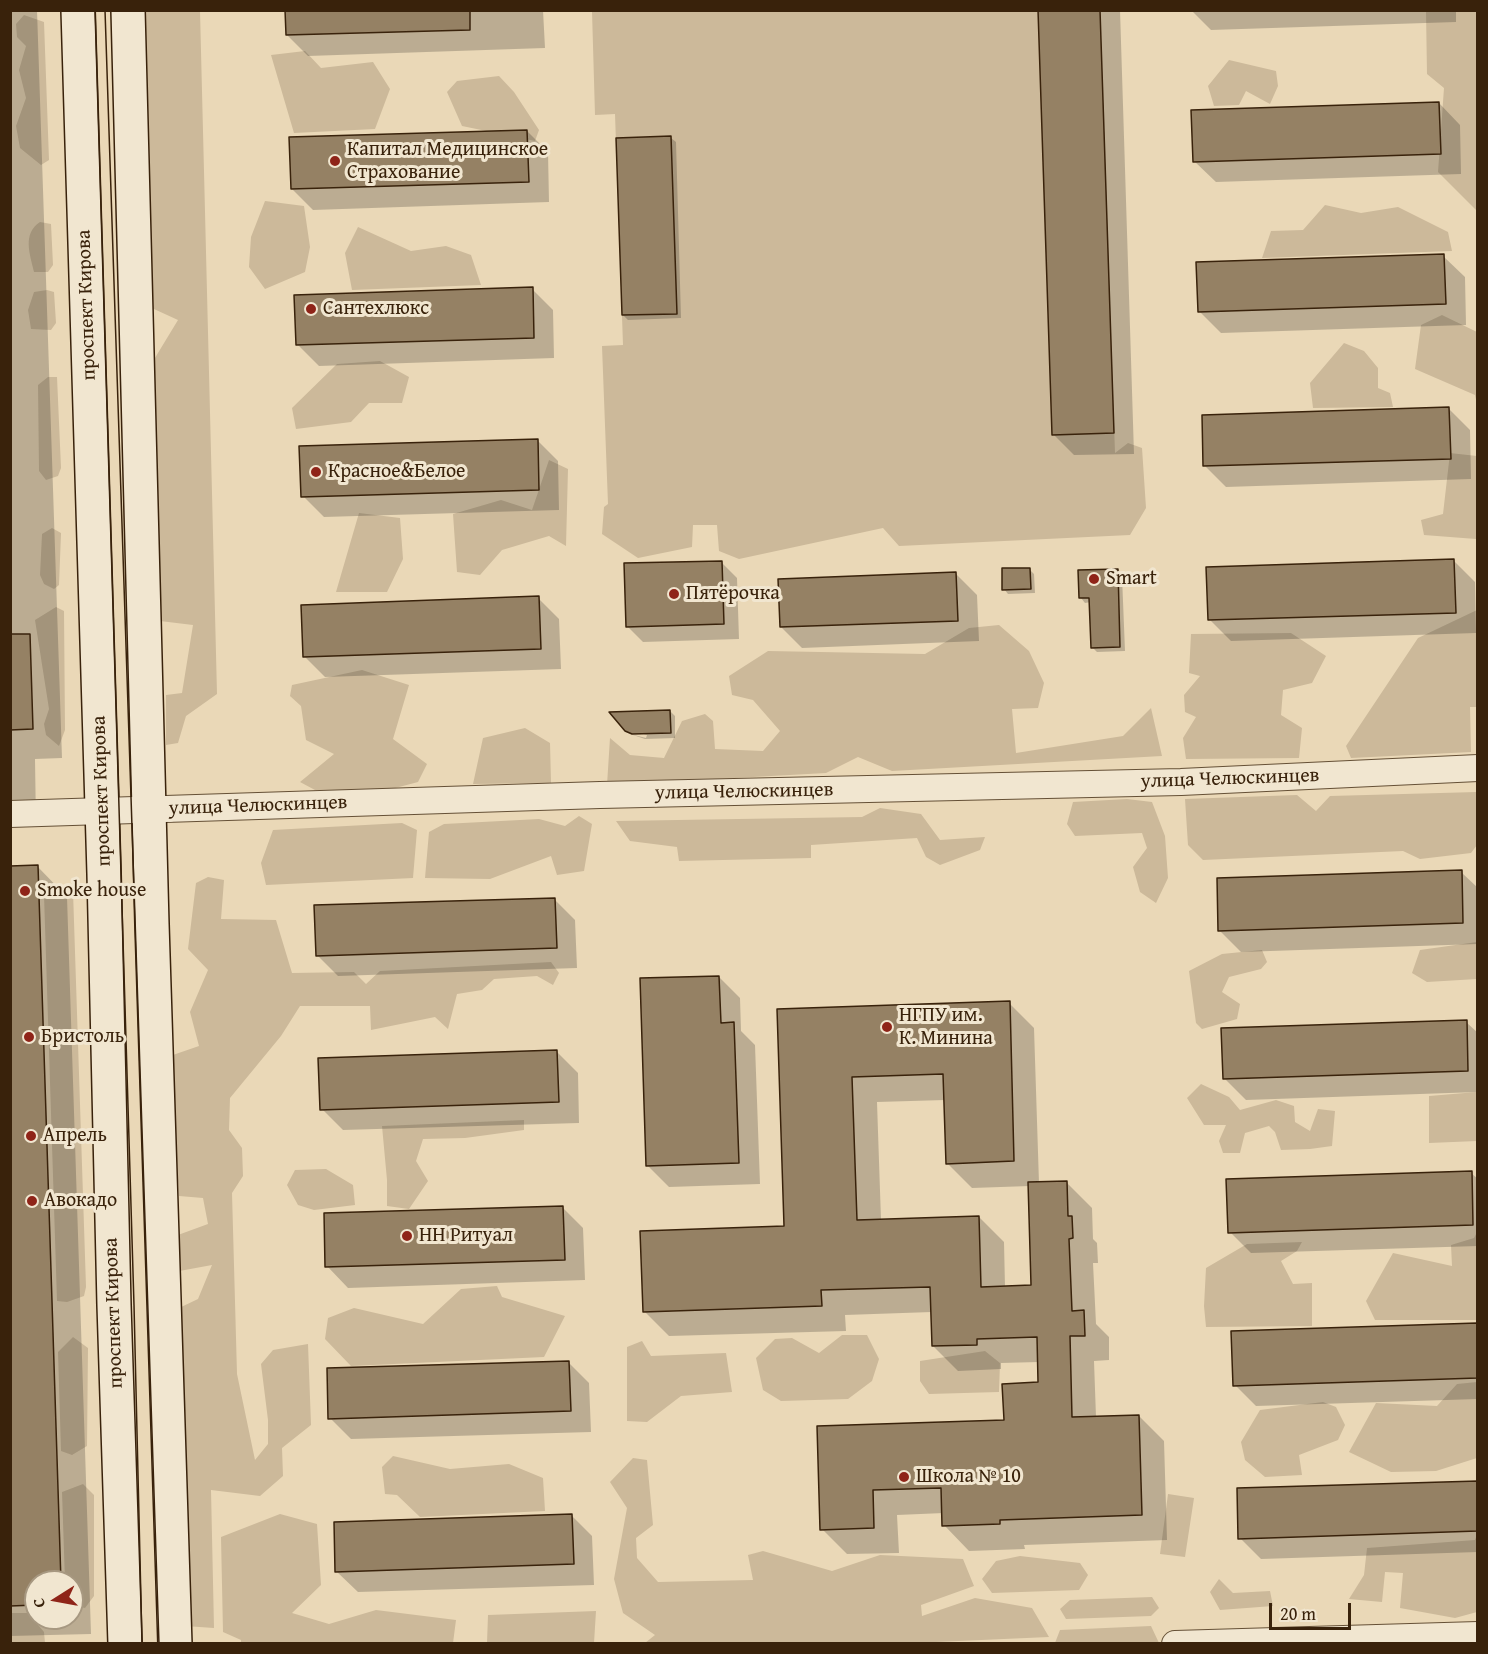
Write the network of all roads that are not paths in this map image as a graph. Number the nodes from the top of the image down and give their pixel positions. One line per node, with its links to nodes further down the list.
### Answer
1 (78, 10): 5 (street, проспект Кирова)
2 (128, 10): 4 (street)
3 (1478, 768): 4 (street, улица Челюскинцев)
4 (150, 809): 5 (street, улица Челюскинцев); 9 (street)
5 (102, 811): 6 (street, улица Челюскинцев); 8 (street, проспект Кирова)
6 (10, 813)
7 (1478, 1635): 10 (street)
8 (125, 1644)
9 (175, 1644)
10 (1175, 1644)

